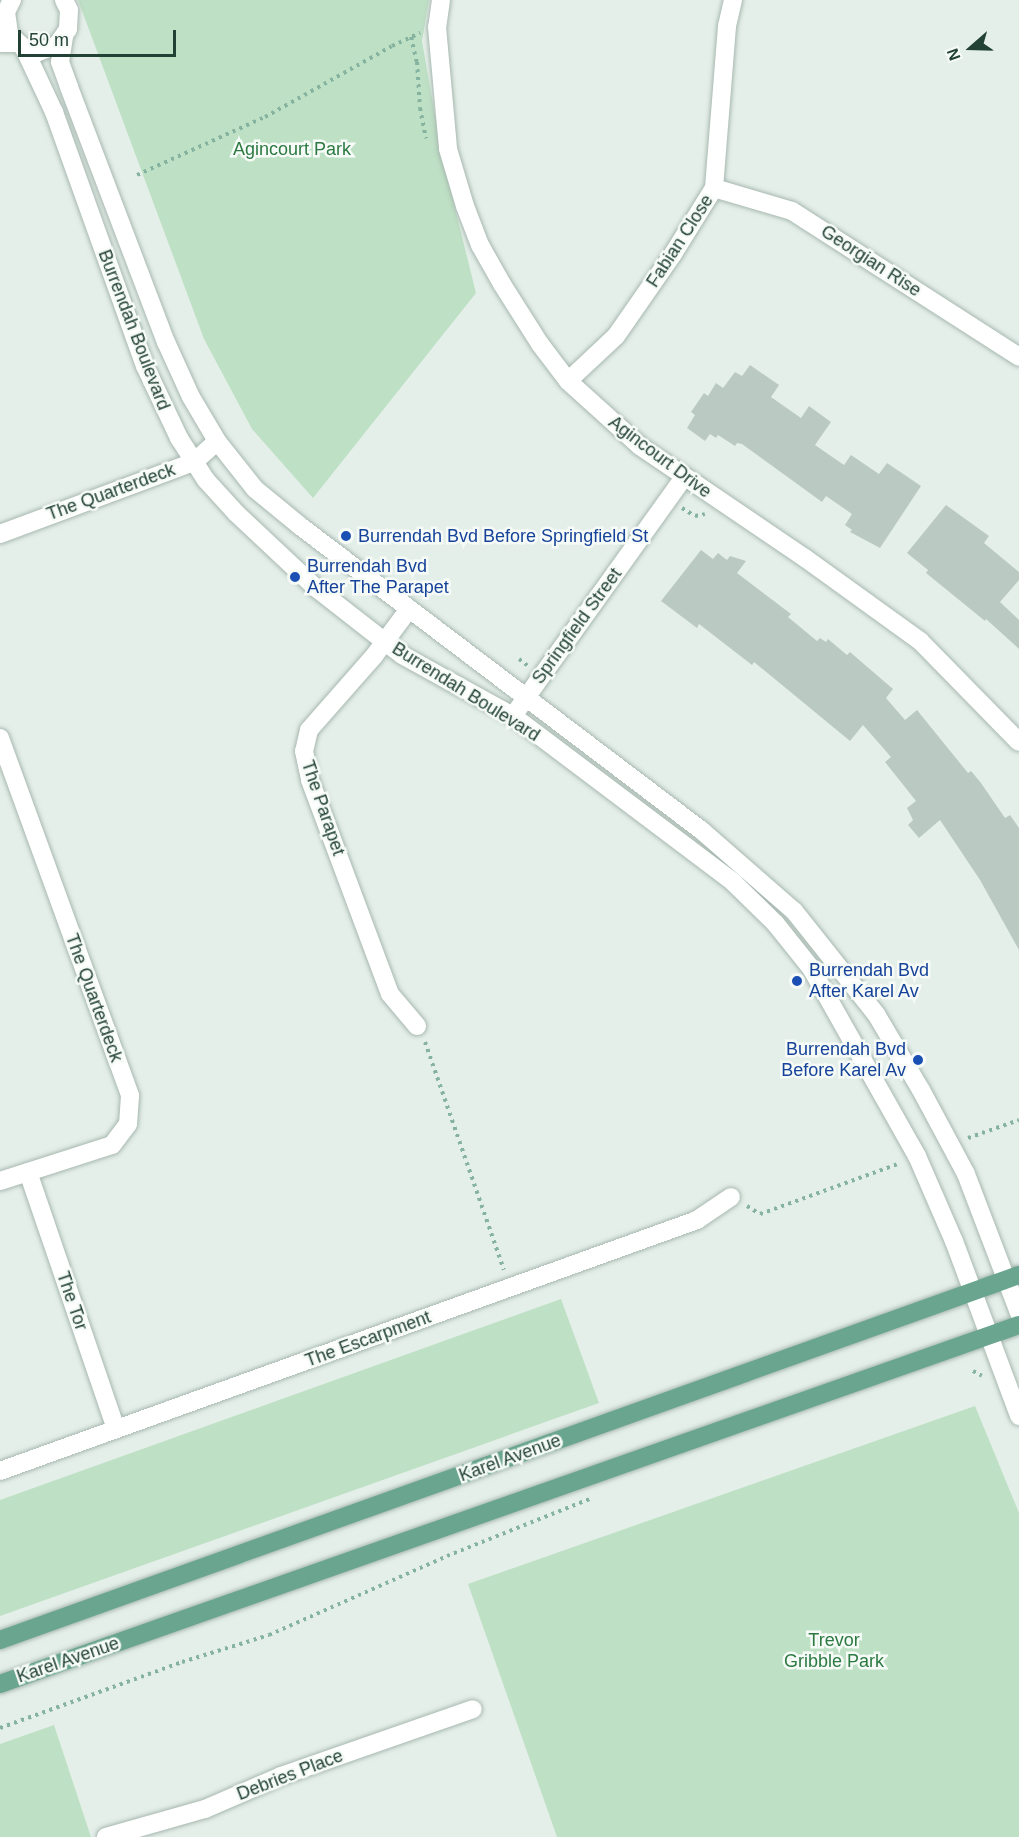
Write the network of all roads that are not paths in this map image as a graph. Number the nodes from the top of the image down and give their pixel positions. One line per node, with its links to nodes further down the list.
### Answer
1 (64, 0): 5 (street, Burrendah Boulevard)
2 (441, 0): 9 (street, Agincourt Drive)
3 (732, 0): 7 (street, Fabian Close)
4 (7, 7): 6 (street, Burrendah Boulevard)
5 (64, 37): 6 (street); 10 (street, Burrendah Boulevard)
6 (13, 45): 11 (street, Burrendah Boulevard)
7 (714, 188): 8 (street, Georgian Rise); 9 (street, Fabian Close)
8 (1019, 357)
9 (568, 381): 12 (street, Agincourt Drive)
10 (217, 441): 11 (street, The Quarterdeck); 14 (street, Burrendah Boulevard)
11 (194, 462): 13 (street, The Quarterdeck); 15 (street, Burrendah Boulevard)
12 (684, 477): 16 (street, Springfield Street); 19 (street, Agincourt Drive)
13 (0, 534)
14 (409, 609): 15 (street, The Parapet); 16 (street, Burrendah Boulevard)
15 (386, 642): 17 (street, Burrendah Boulevard); 20 (street, The Parapet)
16 (527, 696): 17 (street, Springfield Street); 24 (street, Burrendah Boulevard)
17 (513, 716): 25 (street, Burrendah Boulevard)
18 (0, 738): 21 (street, The Quarterdeck)
19 (1019, 742)
20 (417, 1026)
21 (28, 1172): 22 (street, The Quarterdeck); 30 (street, The Tor)
22 (0, 1181)
23 (730, 1197): 30 (street, The Escarpment)
24 (1013, 1277): 25 (main road, Karel Avenue); 26 (street, Burrendah Boulevard)
25 (973, 1292): 28 (street, Burrendah Boulevard); 32 (main road, Karel Avenue)
26 (1019, 1313)
27 (1019, 1324): 28 (main road, Karel Avenue)
28 (989, 1335): 29 (street, Burrendah Boulevard); 33 (main road, Karel Avenue)
29 (1019, 1416)
30 (116, 1429): 31 (street, The Escarpment)
31 (0, 1471)
32 (0, 1640)
33 (0, 1684)
34 (473, 1709): 35 (street, Debries Place)
35 (106, 1837)

